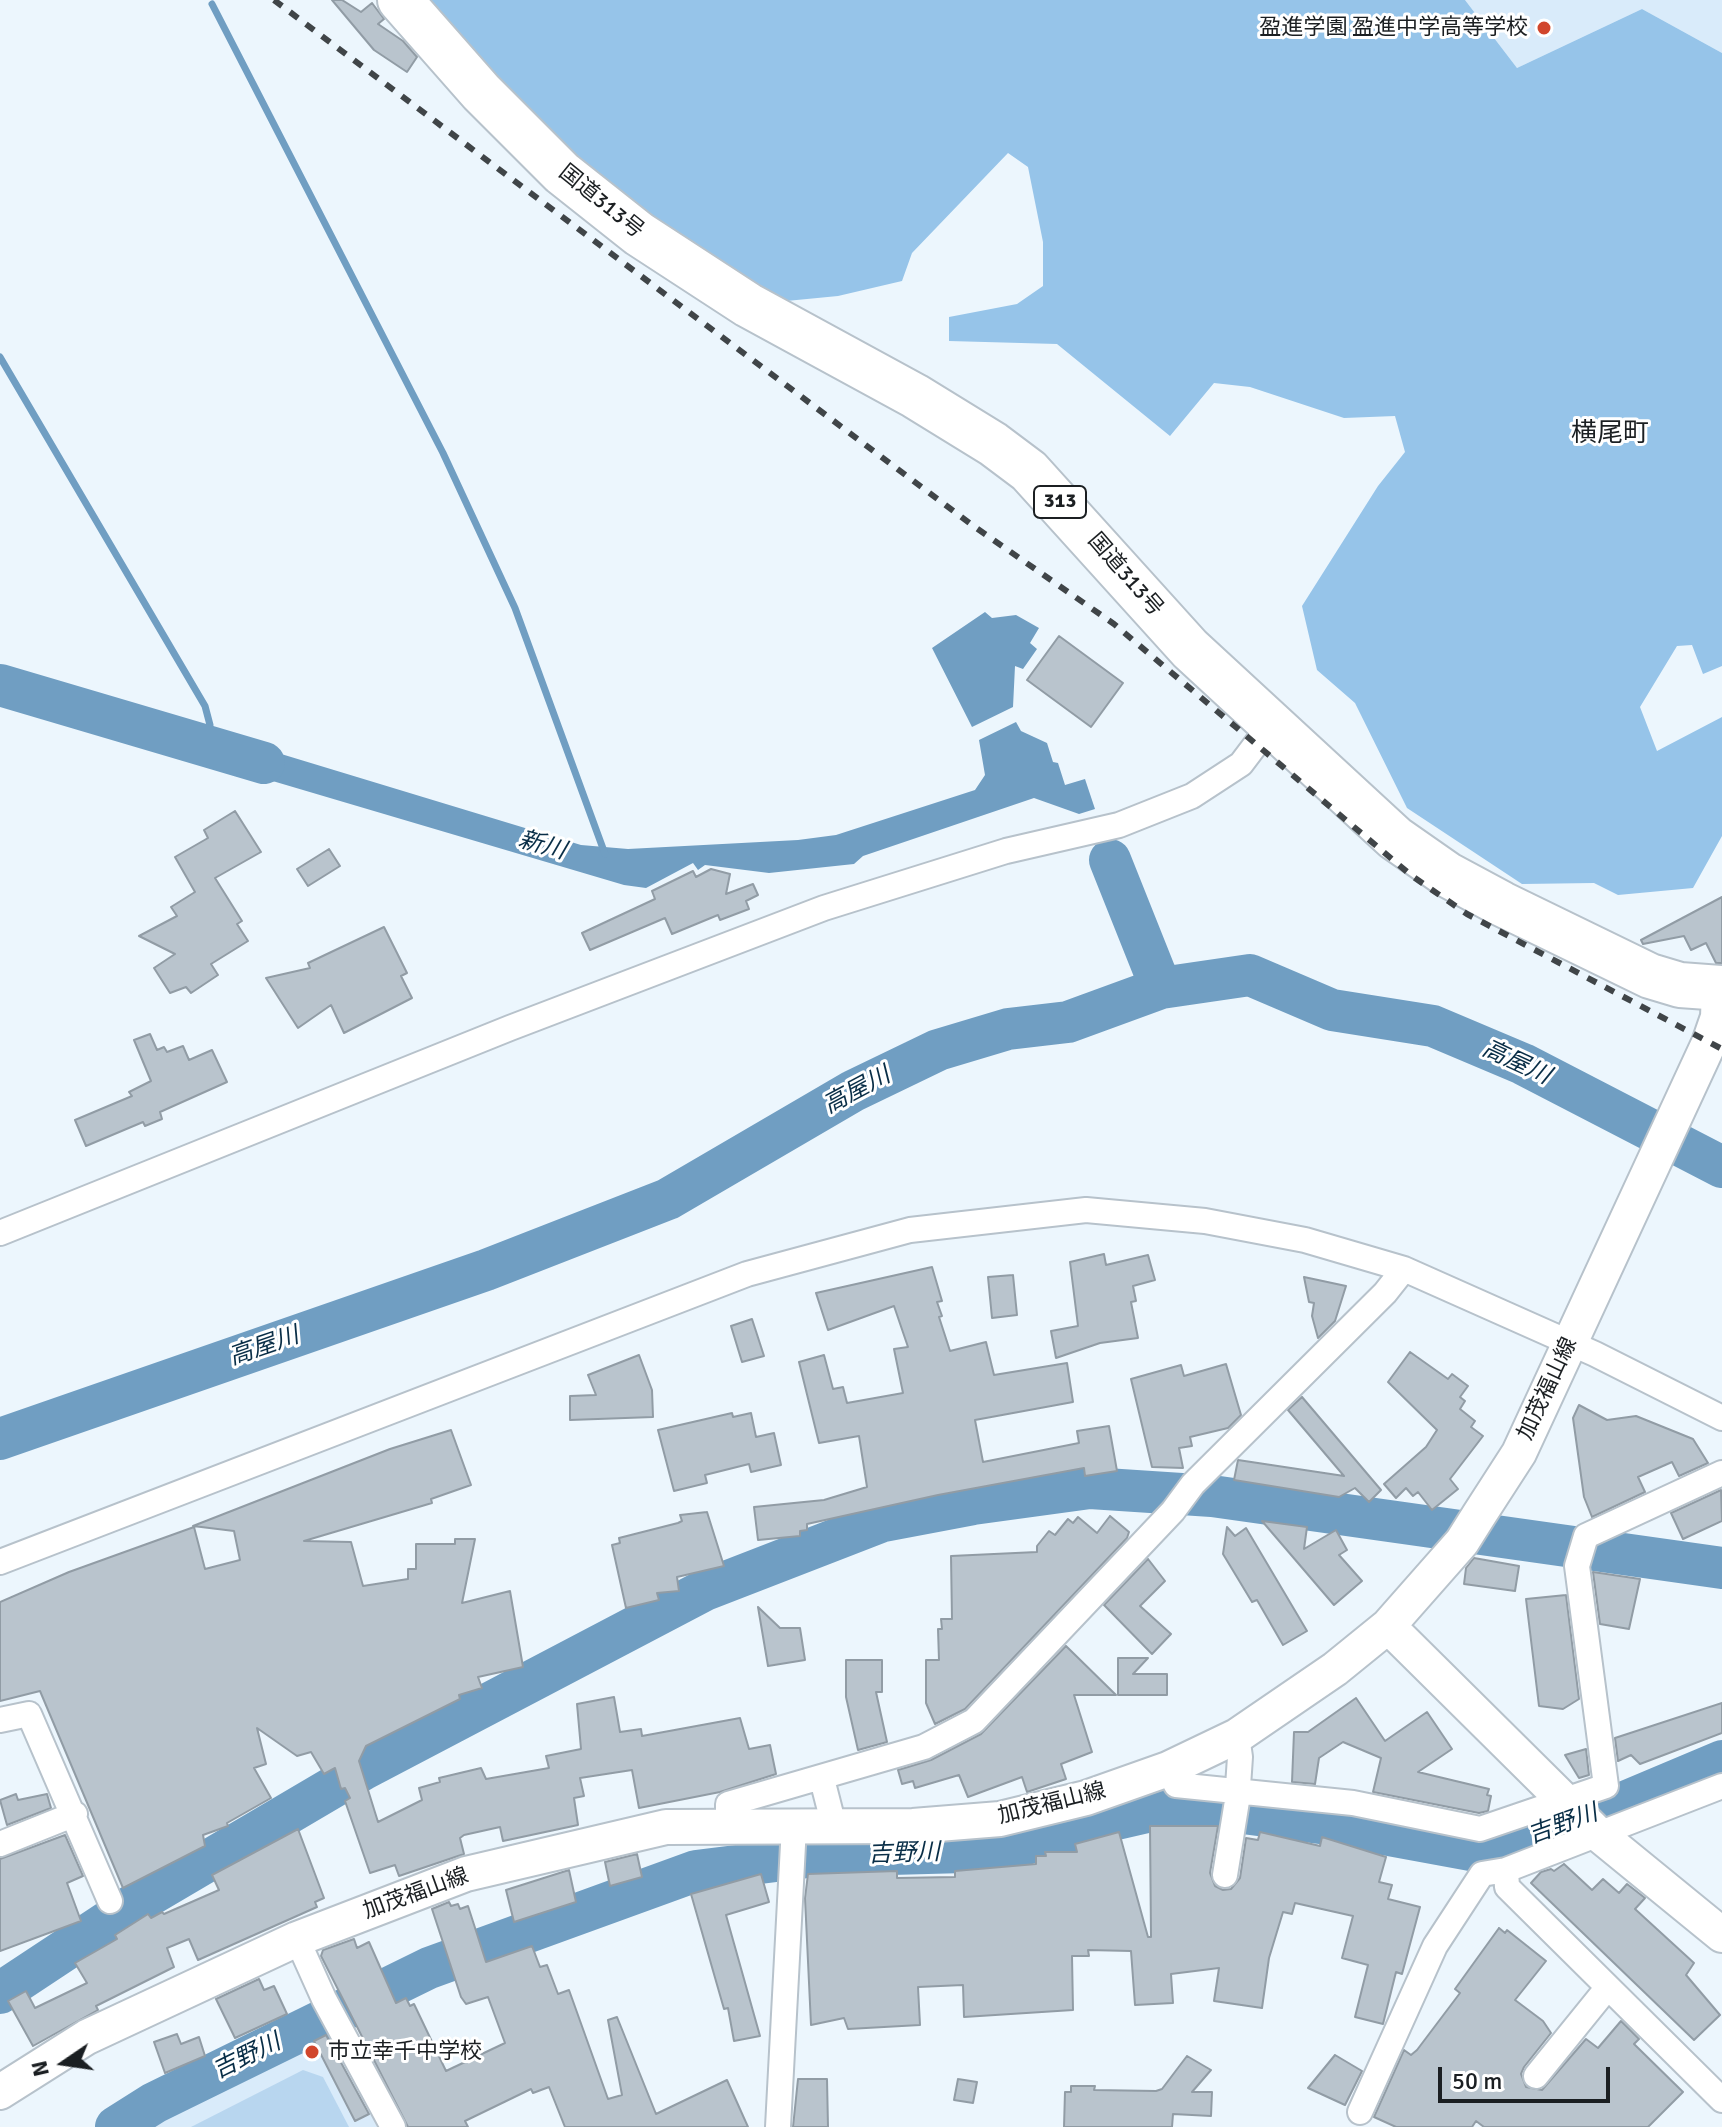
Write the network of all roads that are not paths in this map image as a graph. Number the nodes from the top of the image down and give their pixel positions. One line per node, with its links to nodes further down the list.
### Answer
1 (400, 0): 2 (highway, 国道313号 / 313)
2 (1272, 723): 3 (highway, 国道313号 / 313); 4 (street)
3 (1721, 988): 6 (main road, 加茂福山線)
4 (0, 1233)
5 (1404, 1269): 6 (street); 9 (street); 14 (street)
6 (1569, 1343): 7 (street); 10 (main road, 加茂福山線)
7 (1722, 1425)
8 (1722, 1473): 16 (street)
9 (0, 1562)
10 (1388, 1626): 12 (main road, 加茂福山線); 16 (main road)
11 (0, 1720): 18 (street)
12 (1237, 1736): 13 (main road, 加茂福山線); 17 (street)
13 (1168, 1769): 17 (street); 20 (main road, 加茂福山線)
14 (822, 1779): 19 (street); 20 (street)
15 (1722, 1786): 21 (street)
16 (1566, 1802): 17 (street); 21 (main road)
17 (1236, 1806): 25 (street)
18 (75, 1814): 23 (street); 26 (street)
19 (728, 1824): 22 (main road, 加茂福山線); 28 (main road, 加茂福山線)
20 (834, 1826): 22 (main road, 加茂福山線)
21 (1597, 1833): 24 (street); 27 (main road)
22 (793, 1835): 35 (street)
23 (0, 1844)
24 (1506, 1870): 29 (street); 33 (street)
25 (1225, 1875)
26 (110, 1901)
27 (1722, 1935)
28 (297, 1939): 31 (main road, 加茂福山線); 34 (street)
29 (1608, 1987): 30 (street); 32 (street)
30 (1536, 2076)
31 (0, 2092)
32 (1722, 2100)
33 (1360, 2112)
34 (393, 2127)
35 (778, 2127)

